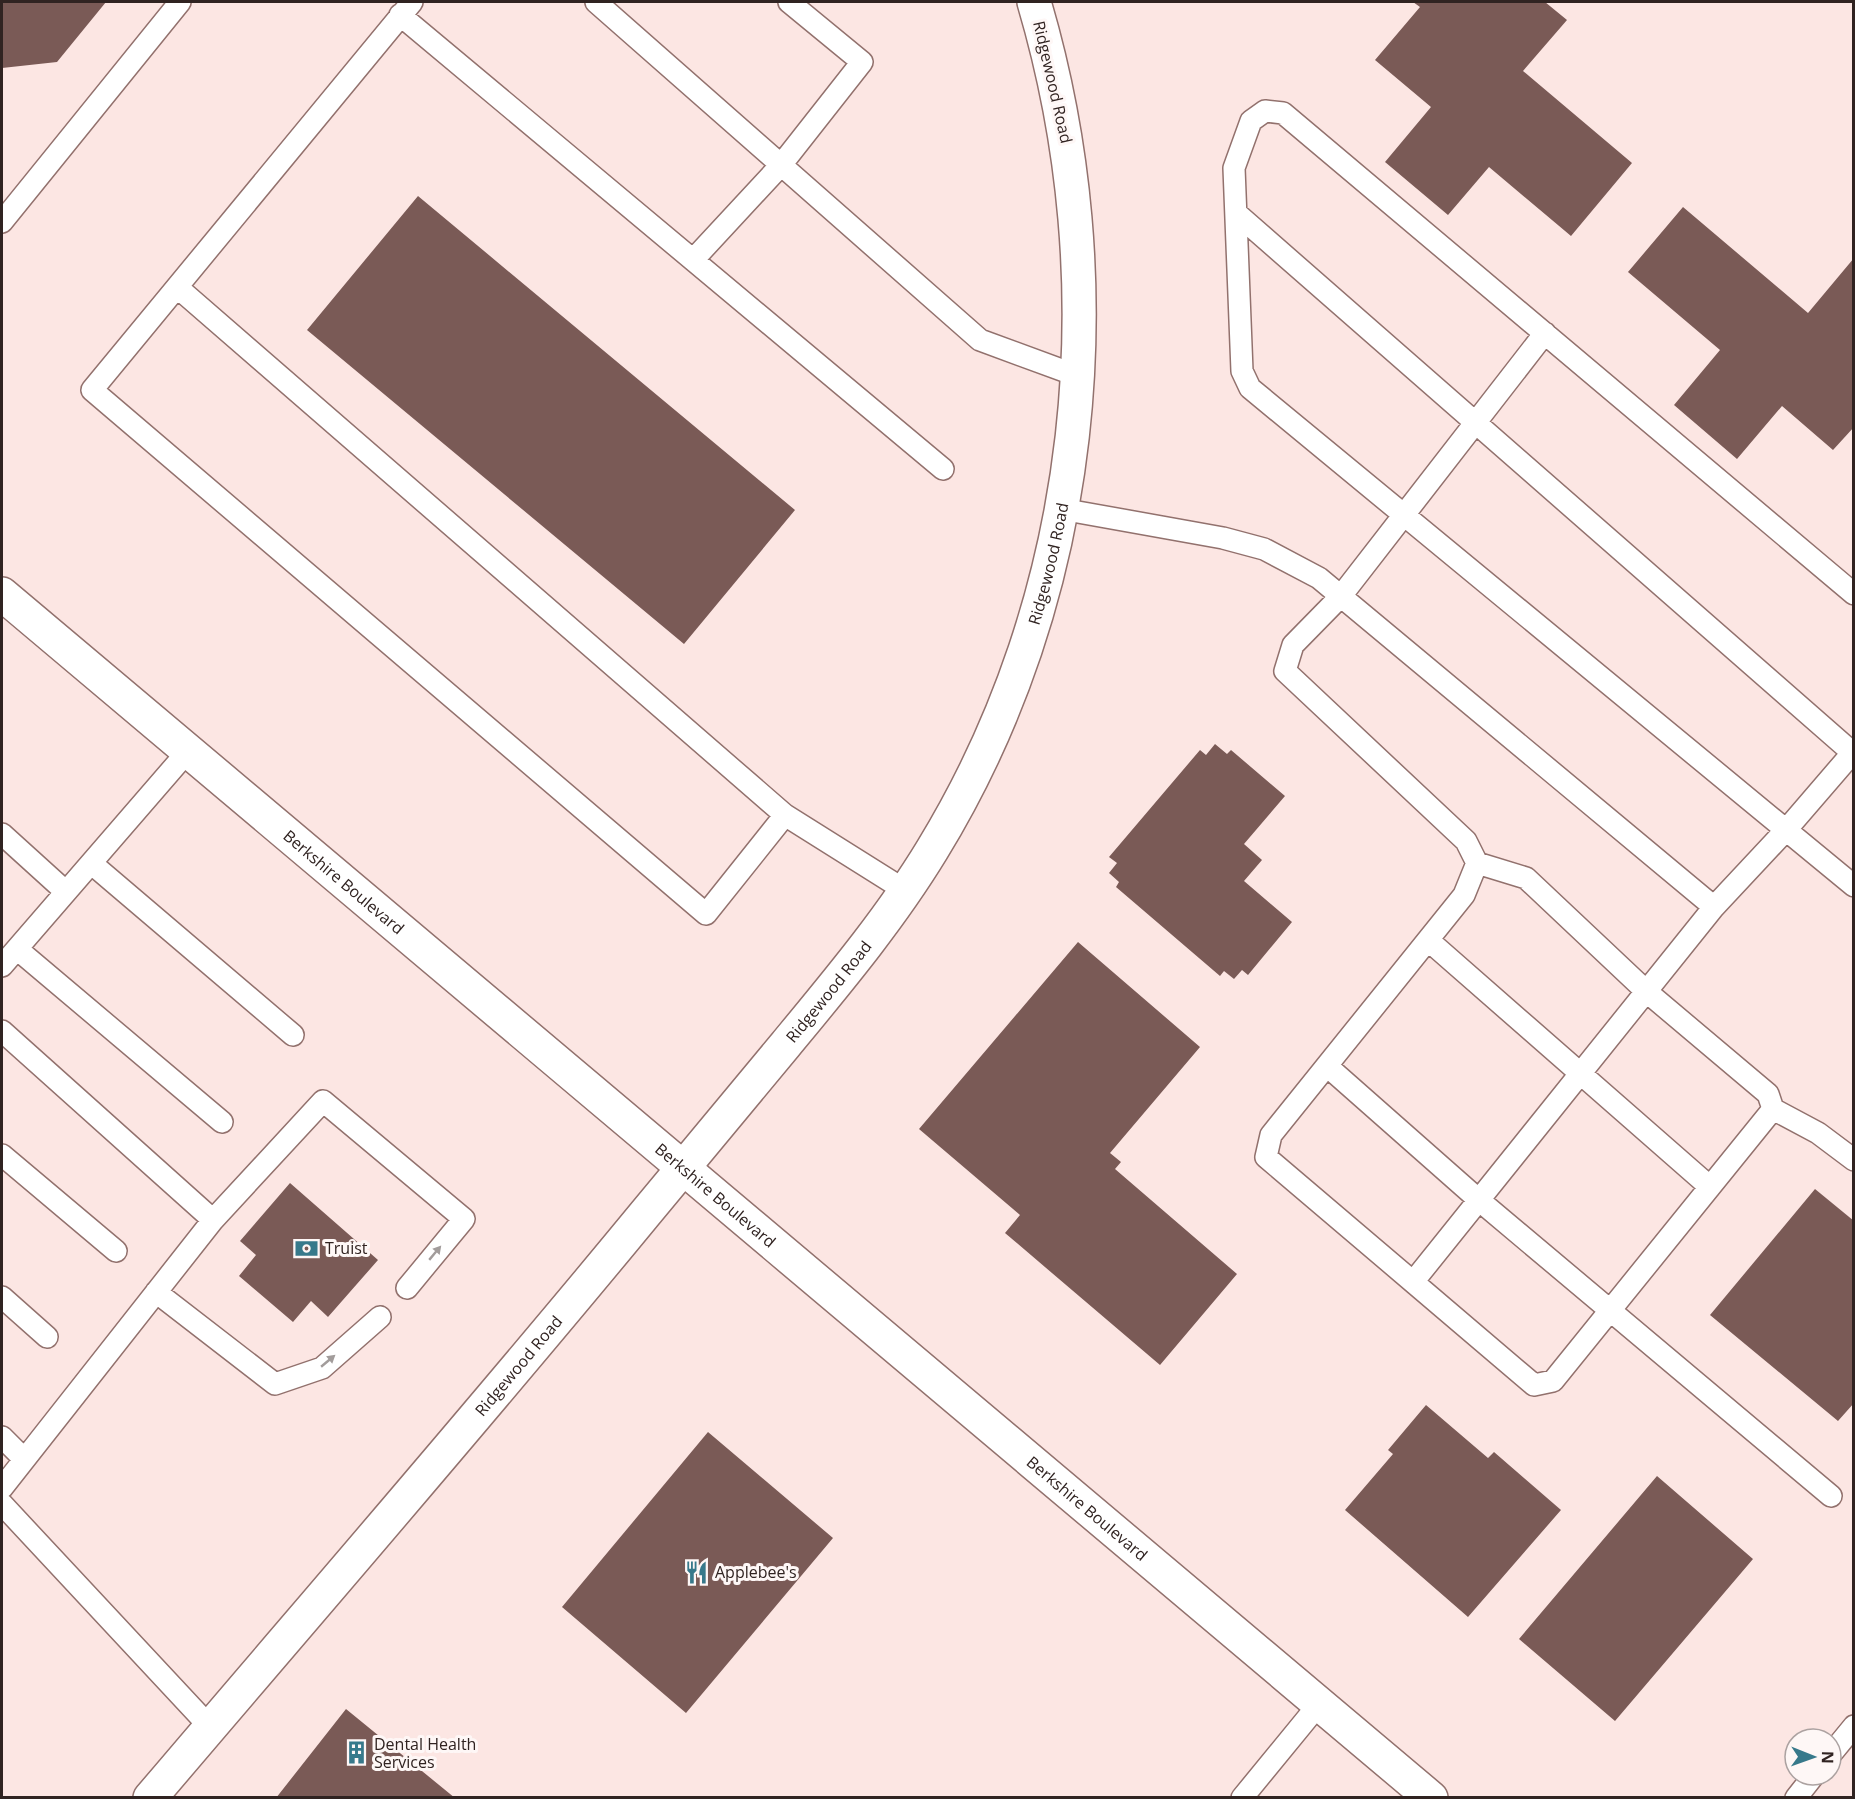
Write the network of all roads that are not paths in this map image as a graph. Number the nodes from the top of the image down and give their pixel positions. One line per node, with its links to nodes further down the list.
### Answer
1 (180, 2): 8 (lane)
2 (596, 2): 6 (lane)
3 (789, 2): 6 (lane)
4 (1034, 2): 12 (street, Ridgewood Road)
5 (406, 8): 9 (lane); 10 (lane)
6 (782, 165): 9 (lane); 12 (lane)
7 (1236, 213): 11 (lane); 13 (lane); 16 (lane)
8 (2, 222)
9 (693, 260): 14 (lane)
10 (177, 287): 22 (lane); 22 (lane)
11 (1545, 333): 13 (lane); 18 (lane)
12 (1078, 376): 15 (street, Ridgewood Road)
13 (1475, 423): 16 (lane); 21 (lane)
14 (943, 469)
15 (1061, 509): 19 (lane); 28 (street, Ridgewood Road)
16 (1404, 515): 19 (lane); 23 (lane)
17 (2, 594): 20 (street, Berkshire Boulevard)
18 (1854, 594)
19 (1341, 596): 26 (lane); 30 (lane)
20 (188, 751): 25 (lane); 43 (street, Berkshire Boulevard)
21 (1853, 753): 23 (lane)
22 (785, 815): 28 (lane)
23 (1786, 830): 27 (lane); 30 (lane)
24 (2, 834): 29 (lane)
25 (91, 863): 29 (lane); 36 (lane)
26 (1477, 863): 31 (lane); 34 (lane)
27 (1854, 886)
28 (906, 891): 43 (street, Ridgewood Road)
29 (66, 892): 32 (lane)
30 (1714, 907): 34 (lane)
31 (1428, 940): 37 (lane); 38 (lane)
32 (17, 949): 33 (lane); 40 (lane)
33 (2, 966)
34 (1647, 992): 38 (lane); 39 (lane)
35 (2, 1031): 46 (lane)
36 (293, 1035)
37 (1326, 1066): 45 (lane); 48 (lane)
38 (1582, 1073): 44 (lane); 45 (lane)
39 (1773, 1109): 42 (lane); 44 (lane)
40 (222, 1122)
41 (2, 1155): 47 (lane)
42 (1854, 1160)
43 (683, 1168): 60 (street, Berkshire Boulevard); 62 (street, Ridgewood Road)
44 (1710, 1187): 52 (lane)
45 (1479, 1201): 48 (lane); 52 (lane)
46 (213, 1220): 49 (lane, one-way to 46); 50 (lane)
47 (116, 1251)
48 (1413, 1282): 52 (lane)
49 (407, 1288)
50 (156, 1292): 53 (lane, one-way to 53); 56 (lane)
51 (2, 1297): 54 (lane)
52 (1610, 1311): 58 (lane)
53 (380, 1317)
54 (48, 1337)
55 (2, 1437): 56 (lane)
56 (24, 1459): 57 (lane)
57 (2, 1488)
58 (1831, 1496)
59 (2, 1504): 62 (lane)
60 (1319, 1704): 65 (lane); 66 (street, Berkshire Boulevard)
61 (1854, 1726): 63 (lane)
62 (210, 1727): 64 (street, Ridgewood Road)
63 (1843, 1739)
64 (150, 1797)
65 (1242, 1797)
66 (1431, 1797)

